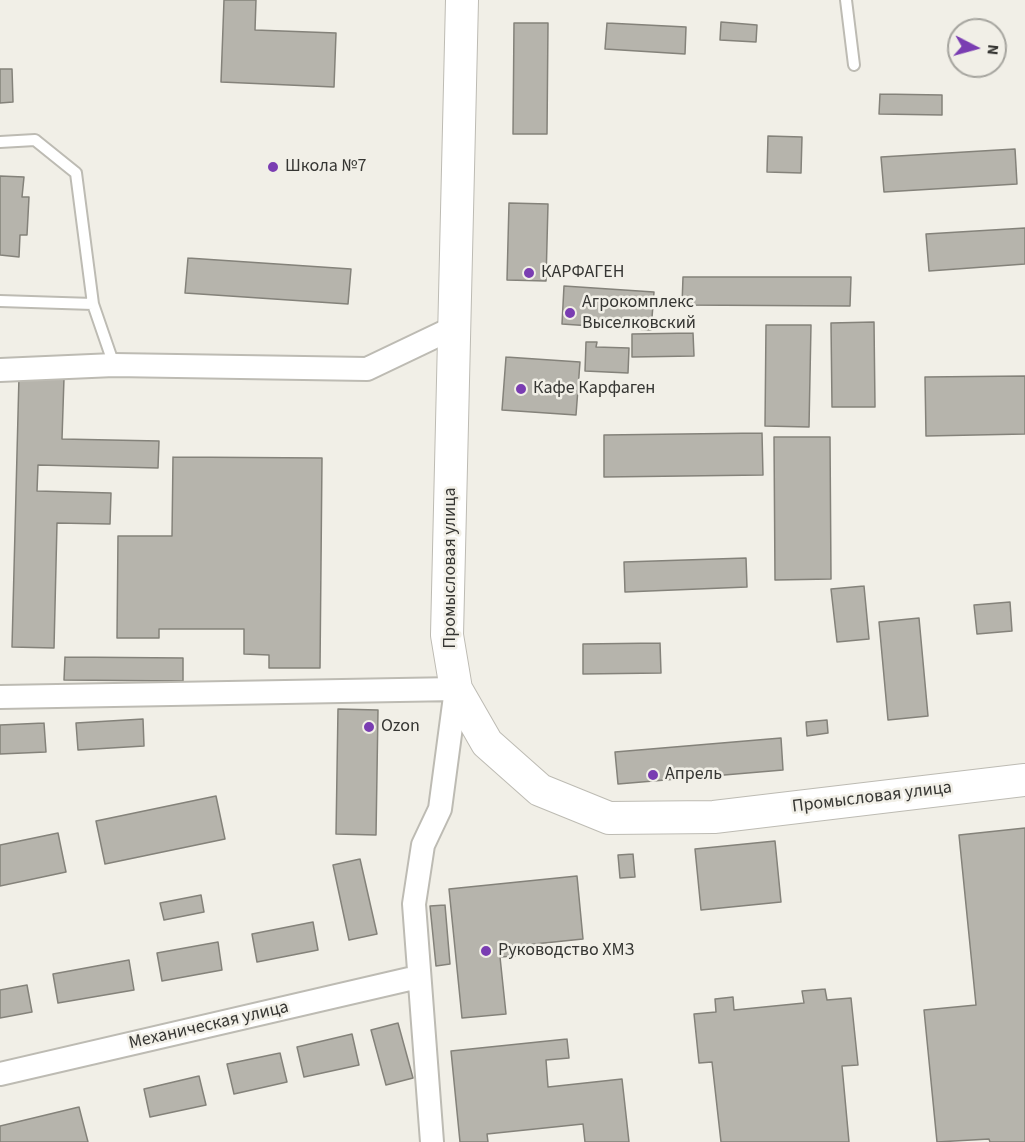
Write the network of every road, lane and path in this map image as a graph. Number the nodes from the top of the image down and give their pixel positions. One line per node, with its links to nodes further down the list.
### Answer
1 (462, 0): 7 (main road, Промысловая улица)
2 (846, 0): 3 (lane)
3 (854, 65)
4 (0, 142): 6 (lane)
5 (0, 301): 6 (lane)
6 (93, 304): 8 (lane)
7 (455, 327): 8 (street); 10 (main road, Промысловая улица)
8 (114, 365): 9 (street)
9 (0, 370)
10 (456, 689): 11 (street); 12 (main road, Промысловая улица); 13 (street)
11 (0, 697)
12 (1025, 780)
13 (418, 977): 14 (street, Механическая улица); 15 (street)
14 (0, 1074)
15 (432, 1142)

